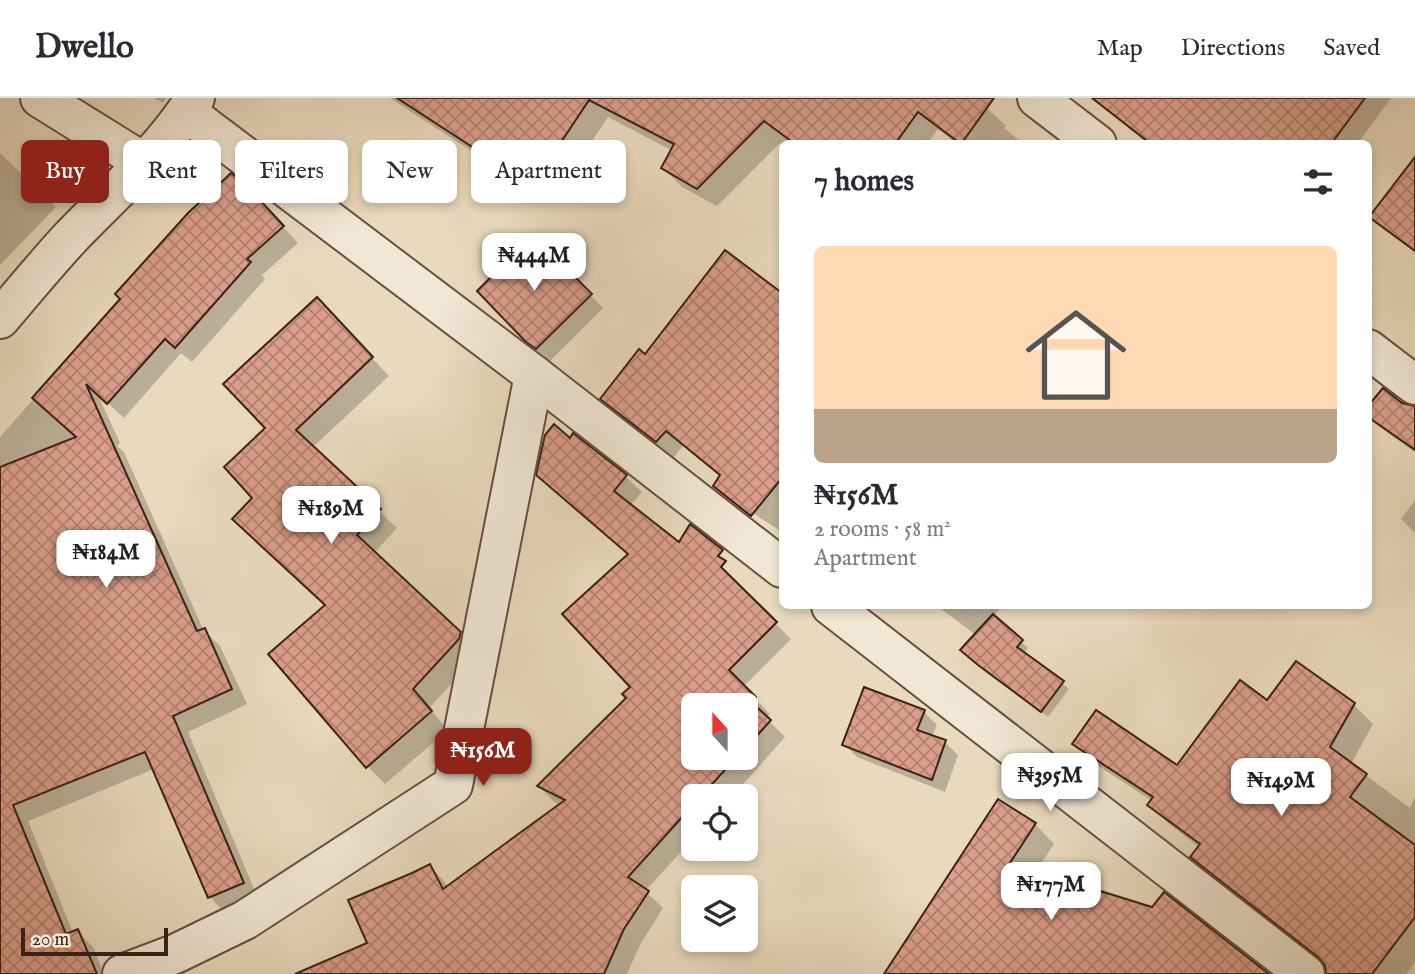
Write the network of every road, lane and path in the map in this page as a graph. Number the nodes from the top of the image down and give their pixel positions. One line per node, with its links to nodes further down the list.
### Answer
1 (40, 98): 6 (street)
2 (1037, 98): 5 (street)
3 (190, 105): 4 (street); 10 (street)
4 (161, 140)
5 (1092, 140)
6 (123, 150)
7 (123, 183): 8 (street)
8 (0, 319)
9 (1372, 352): 11 (street)
10 (534, 375): 12 (street); 14 (street)
11 (1415, 385)
12 (779, 566)
13 (835, 609): 15 (street)
14 (122, 974)
15 (1305, 974)

